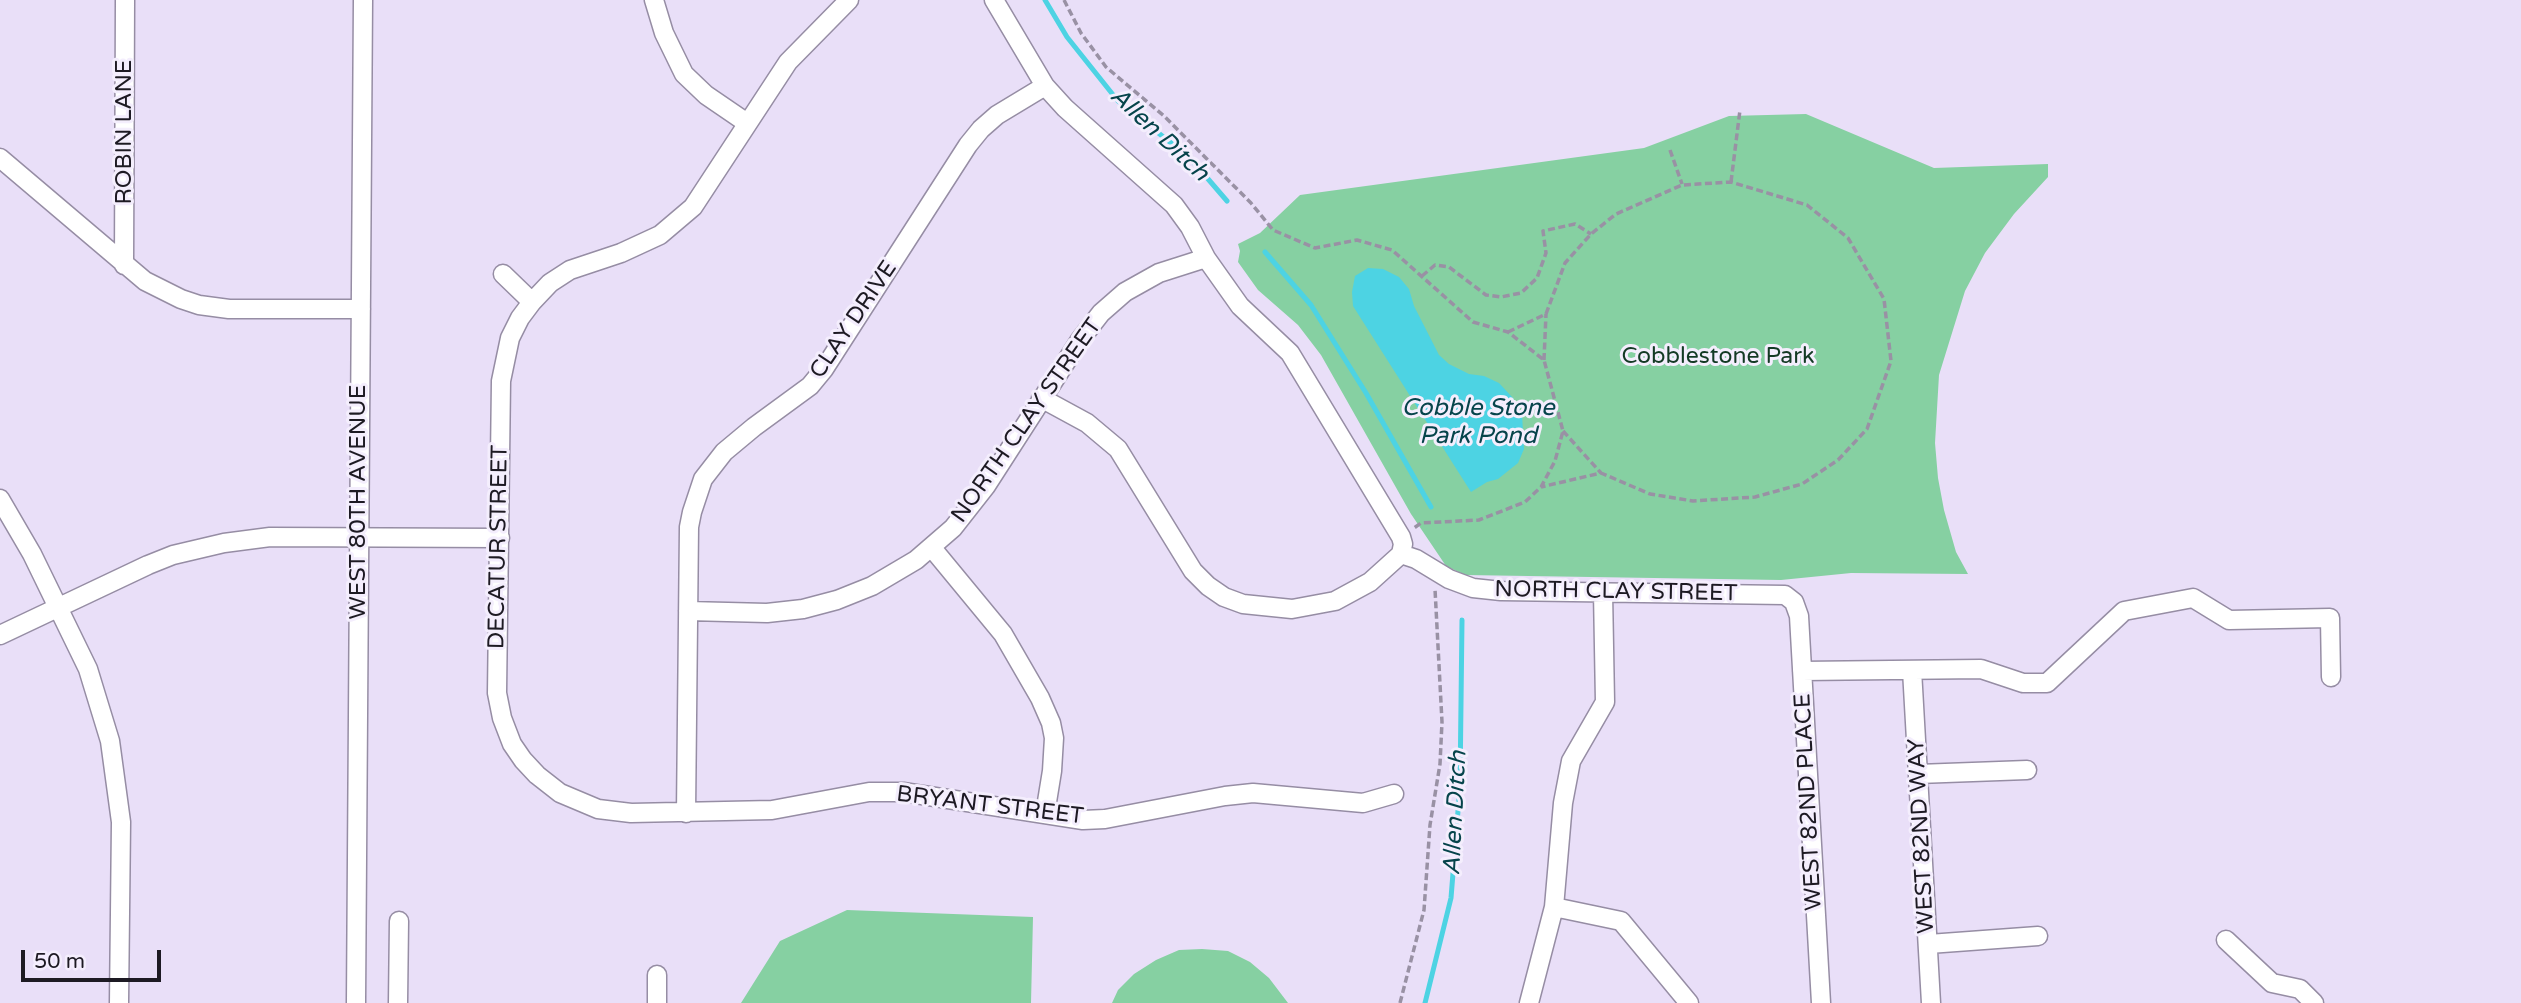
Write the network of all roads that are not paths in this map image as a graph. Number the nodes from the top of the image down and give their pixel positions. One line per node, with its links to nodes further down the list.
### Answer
1 (125, 0): 10 (street, ROBIN LANE)
2 (363, 0): 13 (street, WEST 80TH AVENUE)
3 (654, 0): 7 (street)
4 (849, 0): 7 (street, DECATUR STREET)
5 (994, 0): 6 (street)
6 (1045, 86): 9 (street); 23 (street, CLAY DRIVE)
7 (747, 123): 12 (street, DECATUR STREET)
8 (0, 158): 10 (street)
9 (1206, 258): 14 (street, NORTH CLAY STREET); 18 (street)
10 (124, 265): 13 (street)
11 (503, 274): 12 (street)
12 (532, 302): 17 (street, DECATUR STREET)
13 (361, 309): 16 (street, WEST 80TH AVENUE)
14 (1041, 398): 18 (street); 19 (street, NORTH CLAY STREET)
15 (0, 499): 22 (street)
16 (359, 538): 17 (street); 22 (street); 41 (street, WEST 80TH AVENUE)
17 (500, 538): 30 (street, DECATUR STREET)
18 (1401, 545): 20 (street, NORTH CLAY STREET)
19 (932, 548): 23 (street, NORTH CLAY STREET); 33 (street)
20 (1604, 592): 21 (street, NORTH CLAY STREET); 34 (street)
21 (1794, 602): 26 (street, WEST 82ND PLACE)
22 (58, 606): 24 (street); 40 (street)
23 (688, 611): 32 (street, CLAY DRIVE)
24 (0, 635)
25 (1912, 670): 26 (street); 27 (street); 29 (street, WEST 82ND WAY)
26 (1802, 671): 46 (street, WEST 82ND PLACE)
27 (2331, 677)
28 (2027, 770): 29 (street)
29 (1918, 774): 38 (street, WEST 82ND WAY)
30 (547, 783): 32 (street, BRYANT STREET)
31 (1394, 794): 33 (street, BRYANT STREET)
32 (686, 813): 33 (street, BRYANT STREET)
33 (1045, 814)
34 (1553, 907): 44 (street); 45 (street)
35 (399, 921): 42 (street)
36 (2038, 936): 38 (street)
37 (2226, 940): 48 (street)
38 (1929, 944): 47 (street, WEST 82ND WAY)
39 (657, 975): 43 (street)
40 (119, 1003)
41 (356, 1003)
42 (398, 1003)
43 (657, 1003)
44 (1529, 1003)
45 (1689, 1003)
46 (1821, 1003)
47 (1931, 1003)
48 (2314, 1003)

